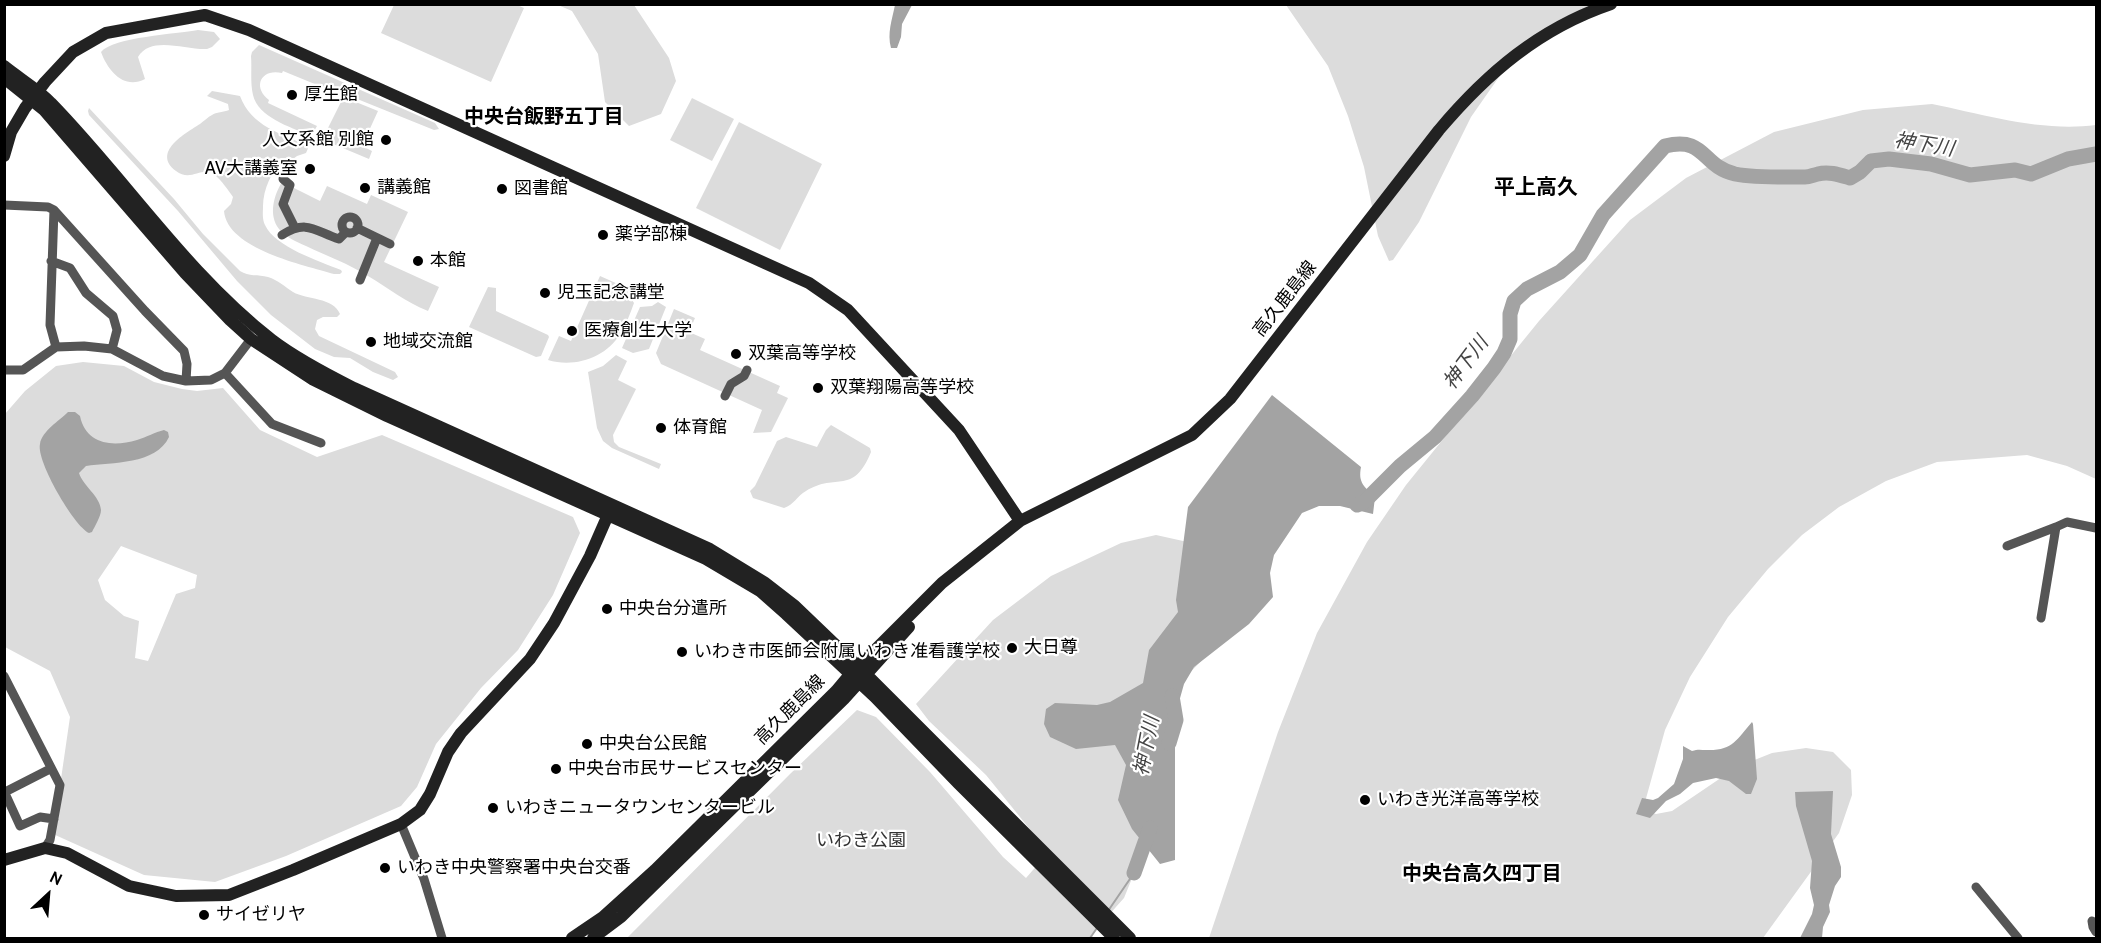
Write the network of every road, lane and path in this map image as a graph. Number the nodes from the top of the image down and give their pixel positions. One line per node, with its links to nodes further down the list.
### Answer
1 (1611, 4): 27 (street, 高久鹿島線)
2 (4, 66): 4 (street)
3 (4, 78): 4 (street)
4 (35, 95): 5 (street); 17 (street); 26 (street); 27 (street)
5 (4, 156)
6 (283, 179): 9 (street)
7 (4, 205): 8 (street)
8 (54, 210): 15 (street); 23 (street)
9 (295, 228): 11 (street); 12 (street)
10 (357, 228): 11 (street); 11 (street); 13 (street)
11 (346, 232)
12 (282, 234)
13 (377, 238): 14 (street); 16 (street)
14 (390, 244)
15 (51, 261): 18 (street); 19 (street)
16 (360, 280)
17 (251, 339): 22 (street); 26 (street)
18 (56, 347): 19 (street); 20 (street)
19 (112, 349): 23 (street)
20 (4, 370)
21 (747, 370): 24 (street)
22 (225, 373): 23 (street); 25 (street)
23 (186, 381)
24 (725, 396)
25 (321, 443)
26 (610, 510): 32 (street); 37 (street)
27 (1020, 521): 32 (street, 高久鹿島線)
28 (2056, 527): 29 (street); 30 (street); 31 (street)
29 (2097, 528)
30 (2007, 546)
31 (2041, 618)
32 (858, 674): 44 (street, 高久鹿島線); 45 (street, 高久鹿島線); 46 (street); 47 (street)
33 (4, 676): 34 (street)
34 (50, 769): 35 (street); 36 (street)
35 (5, 791): 36 (street)
36 (54, 819): 38 (street)
37 (401, 824): 38 (street); 43 (street)
38 (45, 849): 39 (street)
39 (4, 860)
40 (1976, 887): 48 (street)
41 (2092, 921): 42 (street)
42 (2097, 932)
43 (441, 939)
44 (572, 939)
45 (594, 939)
46 (1114, 939)
47 (1130, 939)
48 (2018, 939)

